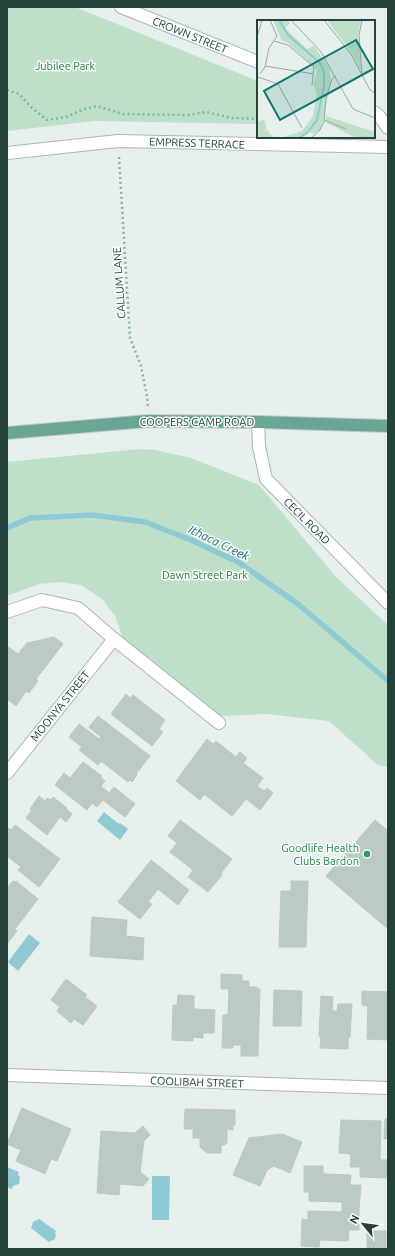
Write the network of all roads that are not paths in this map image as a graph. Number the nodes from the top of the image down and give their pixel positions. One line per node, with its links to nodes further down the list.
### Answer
1 (121, 7): 2 (street, CROWN STREET)
2 (257, 62)
3 (375, 113): 4 (street)
4 (388, 128)
5 (388, 147): 6 (street, EMPRESS TERRACE)
6 (7, 154)
7 (258, 422): 8 (main road, COOPERS CAMP ROAD); 9 (main road, COOPERS CAMP ROAD); 10 (street, CECIL ROAD)
8 (388, 426)
9 (7, 434)
10 (388, 604)
11 (7, 612): 12 (street)
12 (114, 639): 13 (street); 14 (street, MOONYA STREET)
13 (219, 723)
14 (7, 773)
15 (7, 1075): 16 (street, COOLIBAH STREET)
16 (388, 1088)

